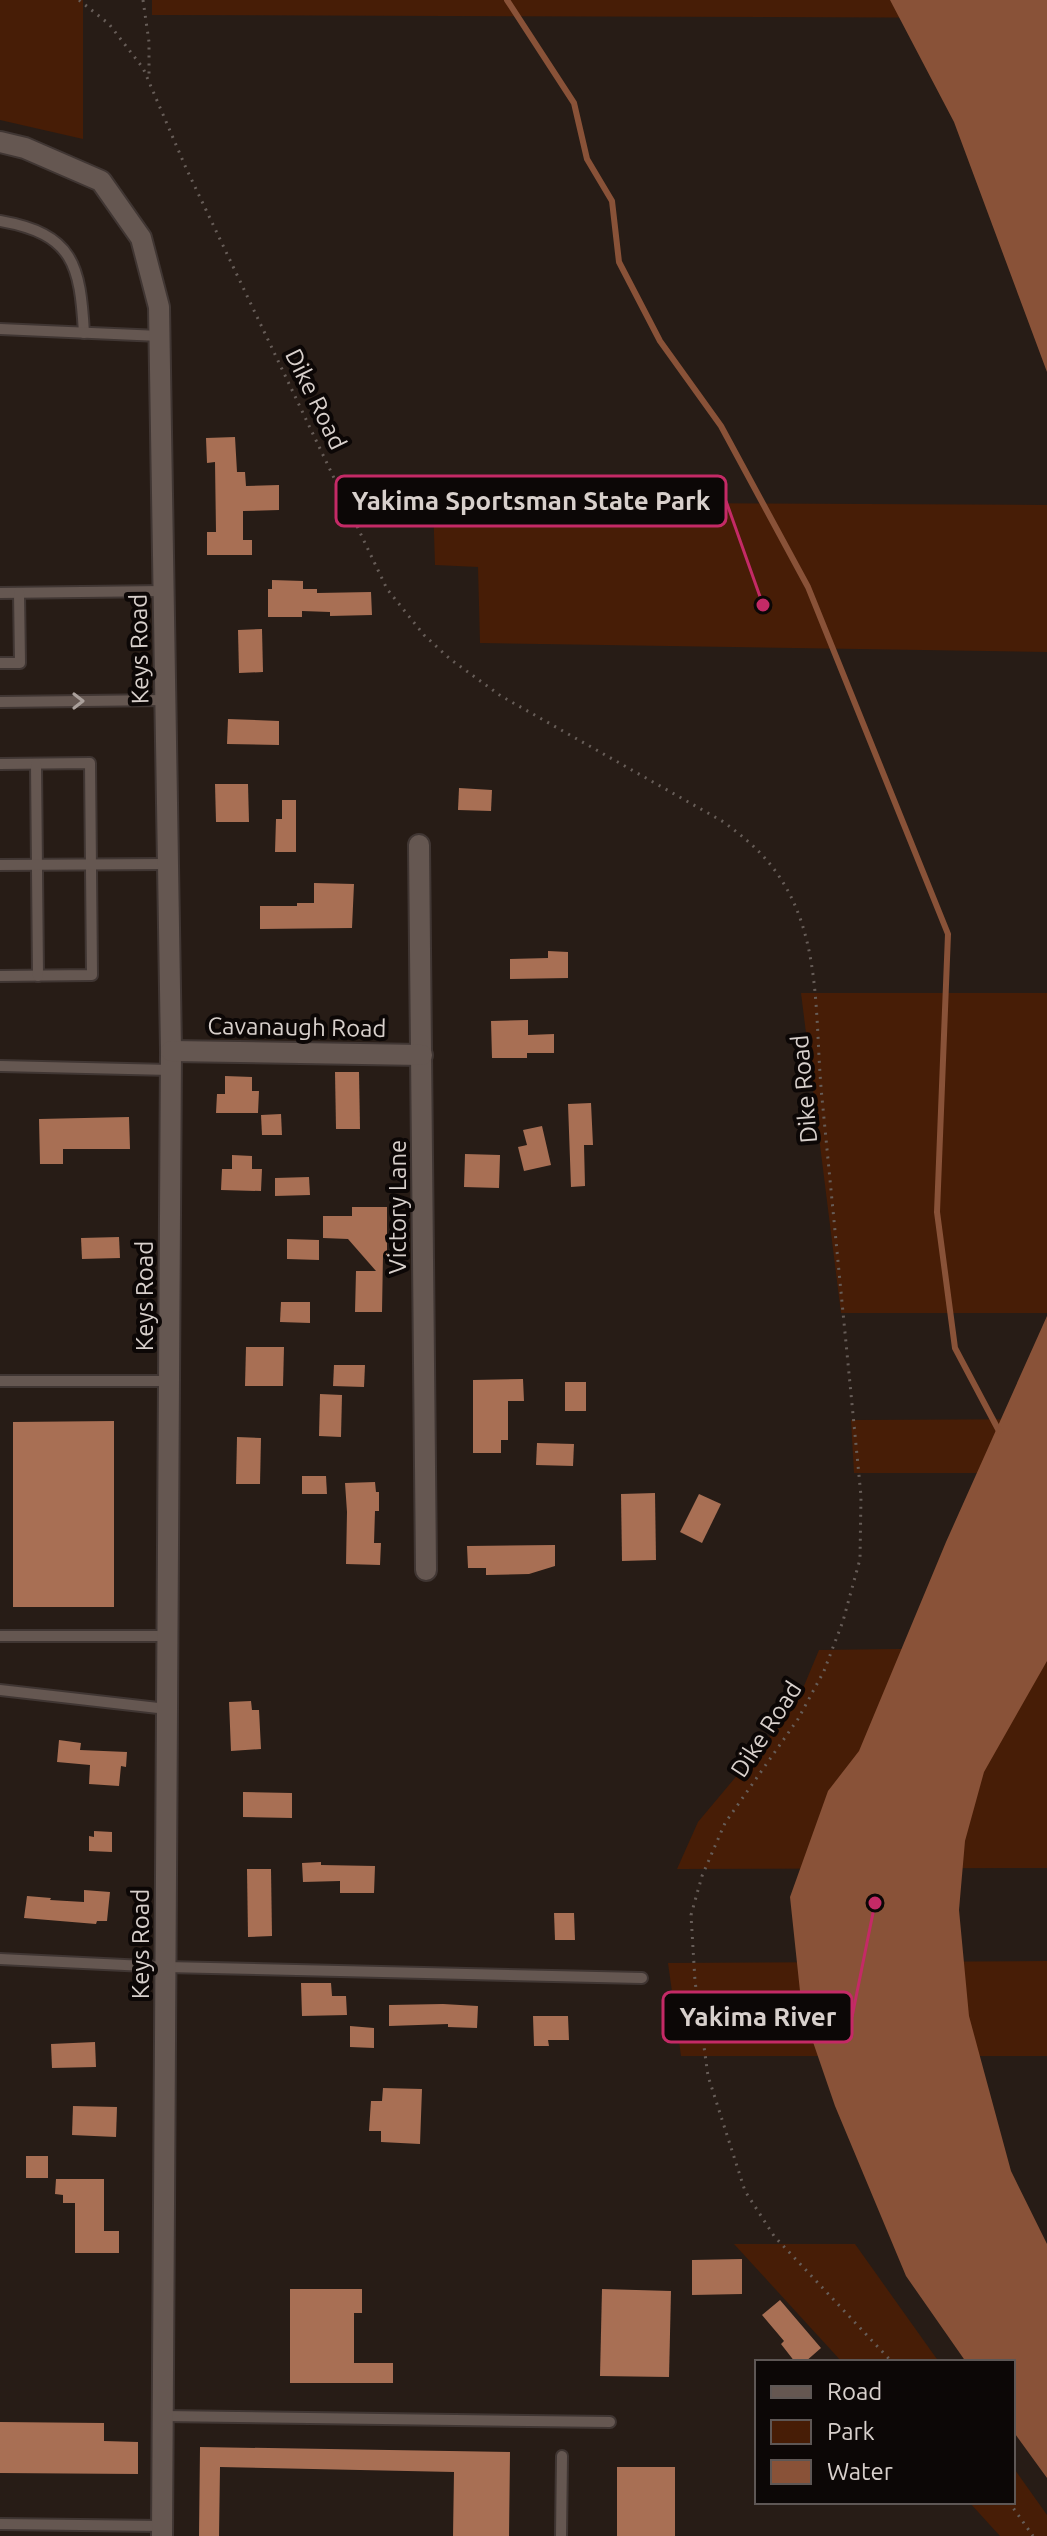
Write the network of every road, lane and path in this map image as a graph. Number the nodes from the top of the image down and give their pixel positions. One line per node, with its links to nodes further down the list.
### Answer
1 (79, 0): 3 (path, Dike Road)
2 (143, 0): 3 (path)
3 (149, 81): 37 (path, Dike Road)
4 (0, 142): 8 (street, Keys Road)
5 (0, 221): 7 (lane)
6 (0, 329): 7 (lane)
7 (84, 333): 8 (lane)
8 (160, 336): 9 (street, Keys Road)
9 (164, 591): 11 (lane); 13 (street, Keys Road)
10 (0, 593): 11 (lane)
11 (19, 593): 12 (lane)
12 (0, 663)
13 (166, 700): 14 (lane, one-way to 13); 18 (street, Keys Road)
14 (0, 702)
15 (0, 764): 16 (lane)
16 (36, 764): 20 (lane); 21 (lane)
17 (419, 845): 24 (street, Victory Lane)
18 (169, 864): 21 (lane); 25 (street, Keys Road)
19 (0, 865): 20 (lane)
20 (37, 865): 21 (lane); 23 (lane)
21 (91, 865): 23 (lane)
22 (0, 976): 23 (lane)
23 (38, 976)
24 (422, 1055): 25 (street, Cavanaugh Road); 29 (street, Victory Lane)
25 (171, 1060): 26 (lane); 28 (street, Keys Road)
26 (0, 1066)
27 (0, 1381): 28 (lane)
28 (169, 1381): 31 (street, Keys Road)
29 (426, 1570)
30 (0, 1636): 31 (lane)
31 (168, 1636): 33 (street, Keys Road)
32 (0, 1690): 33 (lane)
33 (167, 1709): 35 (street, Keys Road)
34 (0, 1959): 35 (lane)
35 (166, 1967): 36 (lane); 38 (street, Keys Road)
36 (642, 1978)
37 (890, 2360)
38 (163, 2416): 39 (lane); 43 (street, Keys Road)
39 (610, 2422)
40 (562, 2456): 44 (lane)
41 (1010, 2504): 45 (path)
42 (0, 2524): 43 (lane)
43 (162, 2531)
44 (561, 2536)
45 (1033, 2536)

